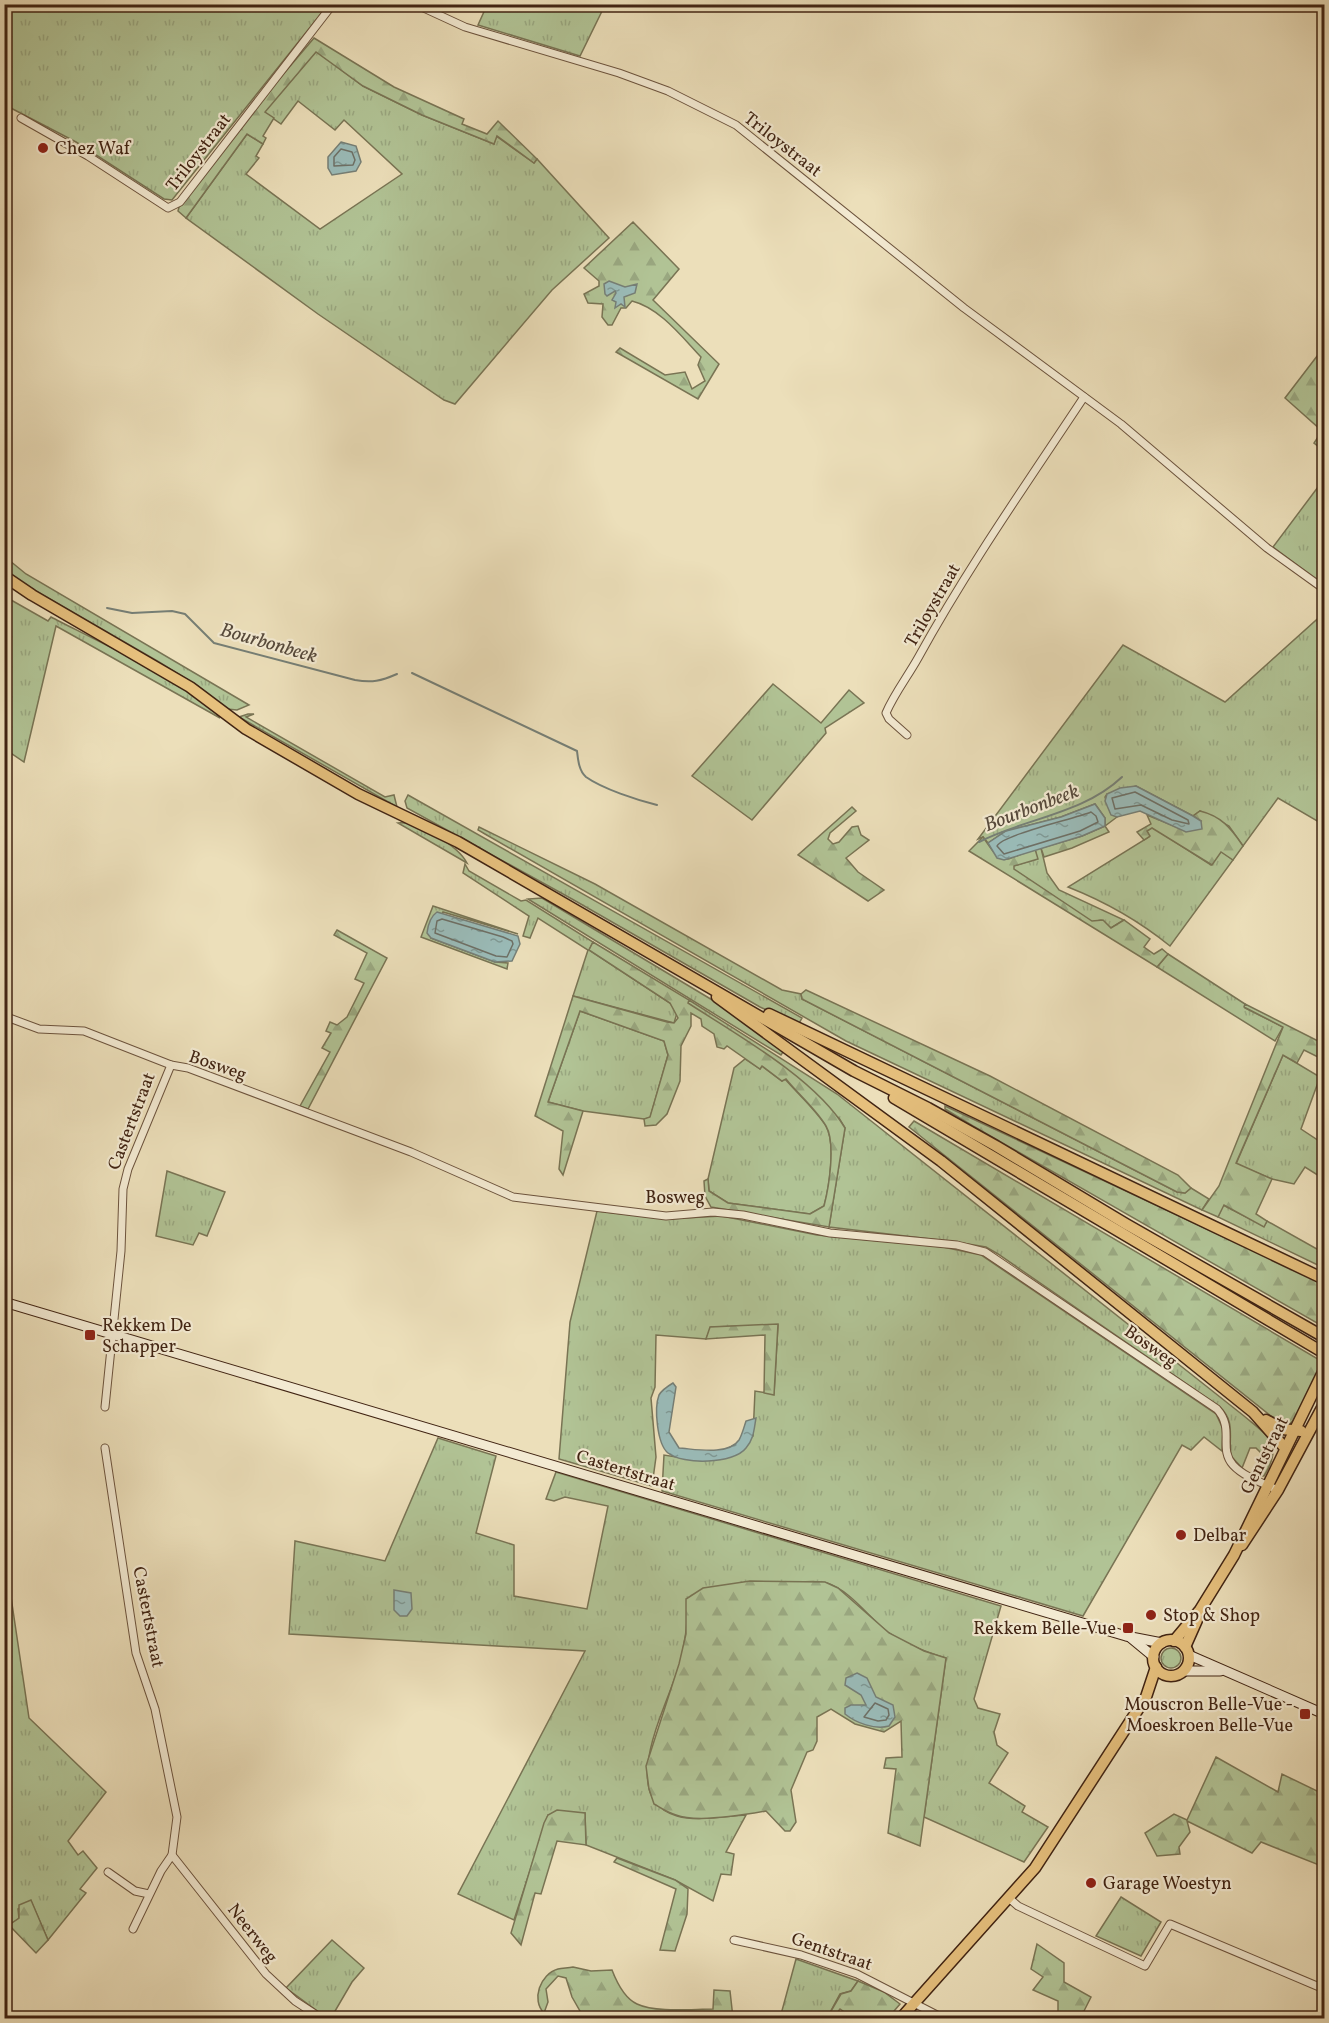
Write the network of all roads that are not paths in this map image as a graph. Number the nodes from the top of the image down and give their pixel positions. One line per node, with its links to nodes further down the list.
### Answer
1 (333, 4): 3 (street, Triloystraat)
2 (415, 4): 4 (street, Triloystraat)
3 (21, 118)
4 (1084, 397): 7 (street, Triloystraat); 9 (street, Triloystraat)
5 (4, 576): 8 (main road)
6 (4, 582): 8 (main road)
7 (1324, 589)
8 (32, 595): 10 (main road)
9 (908, 735)
10 (704, 984): 13 (main road); 14 (main road); 22 (main road)
11 (4, 1016): 12 (street, Bosweg)
12 (171, 1065): 16 (street, Castertstraat); 27 (street, Bosweg)
13 (854, 1071): 17 (main road); 18 (main road)
14 (1324, 1279)
15 (4, 1302): 16 (main road, Castertstraat)
16 (113, 1334): 21 (street, Castertstraat); 29 (main road, Castertstraat)
17 (1324, 1337)
18 (1324, 1353)
19 (1324, 1371): 20 (main road, Gentstraat)
20 (1322, 1397): 23 (main road); 24 (main road, Gentstraat)
21 (105, 1407)
22 (1253, 1412): 24 (main road); 26 (main road)
23 (1312, 1425): 24 (main road); 27 (main road)
24 (1294, 1432): 26 (main road, Gentstraat)
25 (105, 1448): 39 (street, Castertstraat)
26 (1285, 1448): 27 (main road, Gentstraat)
27 (1273, 1487): 28 (main road)
28 (1200, 1610): 30 (main road); 32 (main road)
29 (1129, 1637): 31 (main road, Castertstraat); 33 (main road, Castertstraat)
30 (1174, 1641): 31 (main road); 32 (main road)
31 (1162, 1643): 33 (main road)
32 (1187, 1651): 34 (main road); 35 (main road)
33 (1155, 1662): 36 (main road); 37 (main road)
34 (1184, 1671): 35 (main road); 36 (main road)
35 (1220, 1671): 38 (main road)
36 (1172, 1676): 37 (main road)
37 (1146, 1696): 42 (main road)
38 (1324, 1714)
39 (172, 1855): 41 (street); 47 (street, Neerweg)
40 (108, 1872): 41 (street)
41 (149, 1894): 43 (street)
42 (1010, 1899): 45 (street); 46 (main road)
43 (133, 1929)
44 (734, 1940): 46 (street, Gentstraat)
45 (1324, 1989)
46 (915, 2003): 48 (main road); 49 (street, Gentstraat)
47 (321, 2019)
48 (901, 2019)
49 (943, 2019)

